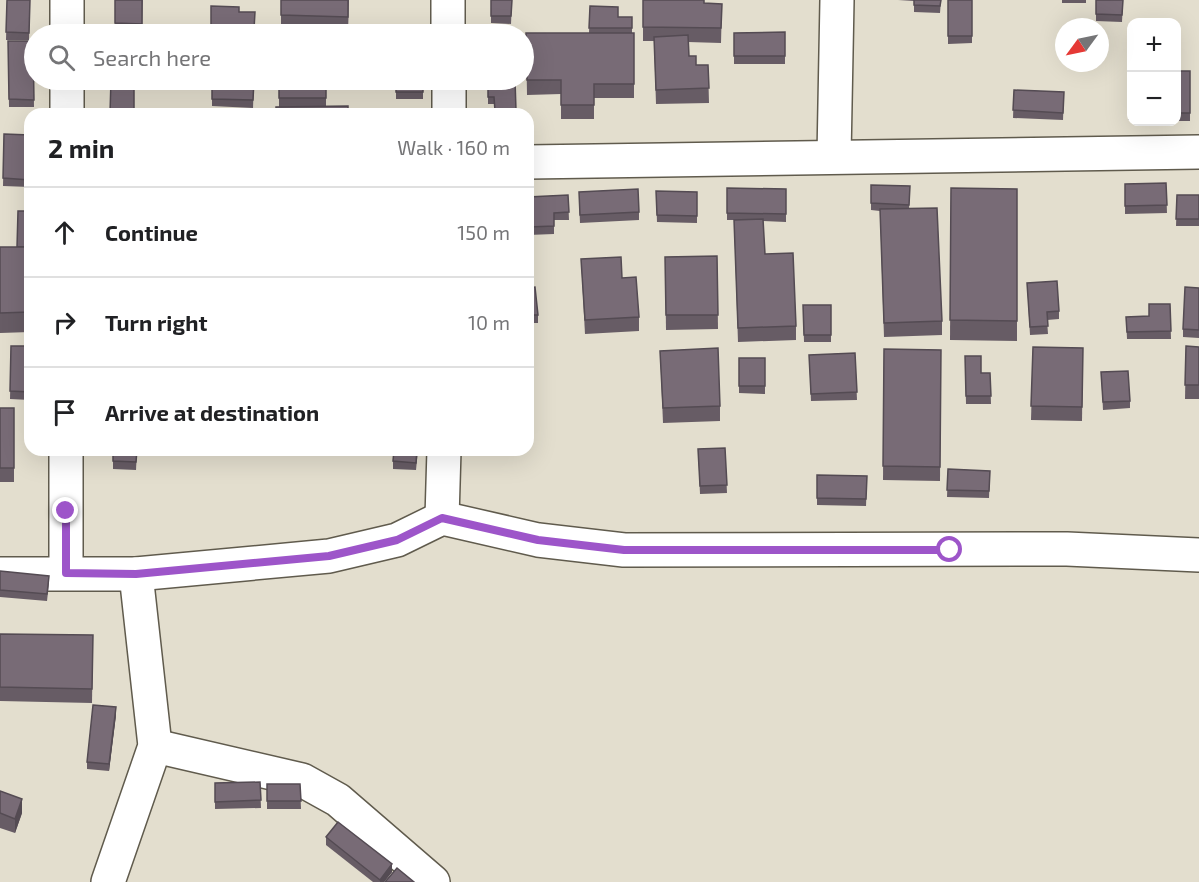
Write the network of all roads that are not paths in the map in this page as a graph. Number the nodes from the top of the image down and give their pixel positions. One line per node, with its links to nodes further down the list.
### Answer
1 (67, 0): 4 (street)
2 (448, 0): 5 (street)
3 (837, 0): 11 (street)
4 (67, 24)
5 (448, 24)
6 (67, 90): 8 (street)
7 (449, 90): 9 (street)
8 (67, 108)
9 (449, 108)
10 (1199, 152): 11 (street)
11 (834, 156): 12 (street)
12 (534, 162)
13 (66, 456): 17 (street)
14 (444, 456): 15 (street)
15 (442, 518): 16 (street); 19 (street)
16 (1199, 555)
17 (66, 573): 18 (street); 19 (street)
18 (0, 574)
19 (136, 574): 20 (street)
20 (155, 746): 21 (street); 22 (street)
21 (108, 882)
22 (433, 882)

